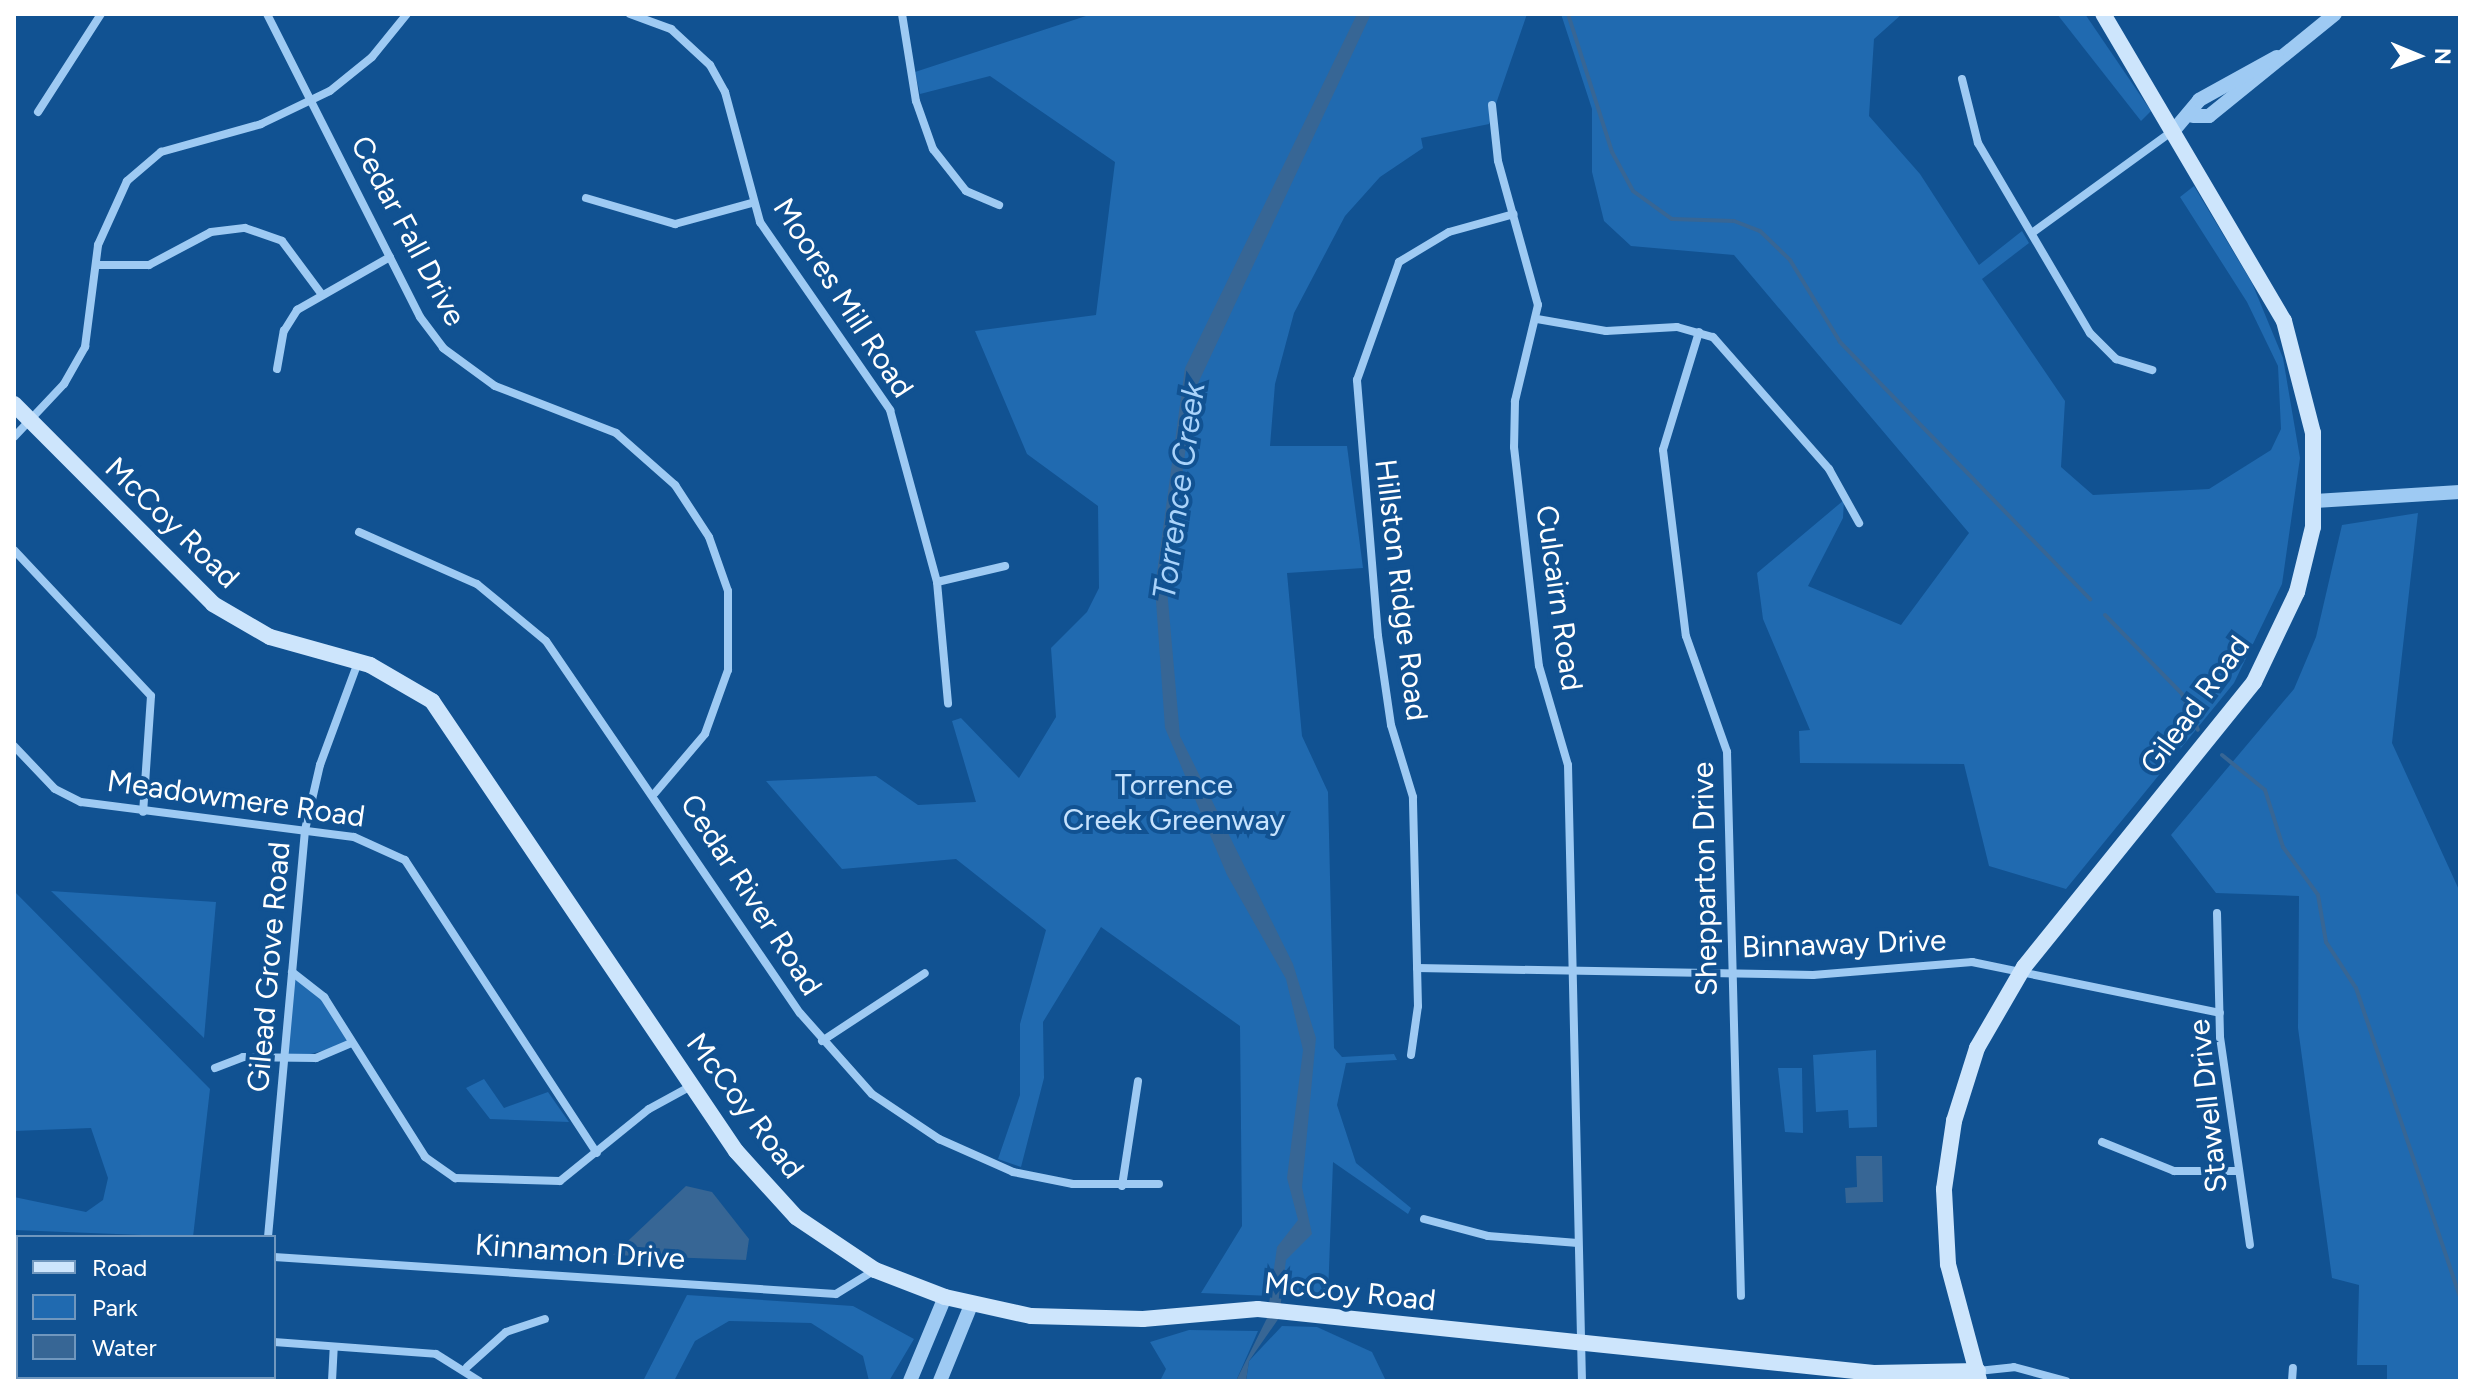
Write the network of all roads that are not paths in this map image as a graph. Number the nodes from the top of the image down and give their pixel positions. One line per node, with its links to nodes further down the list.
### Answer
1 (101, 14): 11 (street)
2 (267, 14): 9 (street, Cedar Fall Drive)
3 (407, 14): 9 (street)
4 (630, 14): 14 (street, Moores Mill Road)
5 (902, 14): 15 (street)
6 (2103, 14): 12 (main road, Gilead Road)
7 (2335, 14): 12 (street)
8 (1962, 79): 17 (street)
9 (312, 100): 18 (street, Cedar Fall Drive); 19 (street)
10 (1492, 105): 16 (street, Culcairn Road)
11 (38, 112)
12 (2175, 129): 17 (street); 29 (main road, Gilead Road)
13 (586, 198): 14 (street)
14 (751, 203): 34 (street, Moores Mill Road)
15 (999, 205)
16 (1514, 214): 21 (street, Culcairn Road); 43 (street, Hillston Ridge Road)
17 (2032, 233): 24 (street)
18 (390, 257): 20 (street); 38 (street, Cedar Fall Drive)
19 (96, 265): 20 (street); 26 (street)
20 (320, 292): 23 (street)
21 (1537, 319): 22 (street); 47 (street, Culcairn Road)
22 (1699, 332): 30 (street); 45 (street, Shepparton Drive)
23 (277, 369)
24 (2152, 370)
25 (14, 404): 26 (main road, McCoy Road)
26 (31, 422): 27 (street); 35 (main road, McCoy Road)
27 (14, 436)
28 (2460, 492): 29 (street)
29 (2315, 501): 42 (main road, Gilead Road)
30 (1859, 523)
31 (359, 532): 38 (street, Cedar River Road)
32 (14, 550): 39 (street)
33 (1005, 566): 34 (street)
34 (937, 582): 36 (street, Moores Mill Road)
35 (358, 661): 40 (street, Gilead Grove Road); 55 (main road, McCoy Road)
36 (948, 704)
37 (14, 746): 39 (street, Meadowmere Road)
38 (655, 793): 49 (street, Cedar River Road)
39 (143, 812): 40 (street, Meadowmere Road)
40 (305, 830): 44 (street, Gilead Grove Road); 57 (street, Meadowmere Road)
41 (2217, 913): 48 (street, Stawell Drive)
42 (2024, 967): 45 (street, Binnaway Drive); 48 (street, Binnaway Drive); 76 (main road, Gilead Road)
43 (1417, 968): 47 (street, Binnaway Drive); 51 (street, Hillston Ridge Road)
44 (292, 972): 50 (street); 52 (street, Gilead Grove Road)
45 (1731, 972): 47 (street, Binnaway Drive); 67 (street, Shepparton Drive)
46 (925, 973): 49 (street)
47 (1574, 975): 63 (street, Culcairn Road)
48 (2220, 1013): 58 (street, Stawell Drive)
49 (822, 1041): 60 (street, Cedar River Road)
50 (352, 1043): 52 (street); 57 (street)
51 (1411, 1055)
52 (284, 1061): 53 (street); 62 (street, Gilead Grove Road)
53 (215, 1068)
54 (1138, 1081): 60 (street)
55 (691, 1086): 57 (street); 66 (main road, McCoy Road)
56 (2102, 1142): 58 (street)
57 (597, 1153)
58 (2239, 1171): 64 (street, Stawell Drive)
59 (1159, 1184): 60 (street, Cedar River Road)
60 (1122, 1186)
61 (1424, 1219): 63 (street)
62 (268, 1235)
63 (1578, 1243): 72 (street, Culcairn Road)
64 (2250, 1245)
65 (276, 1257): 66 (street, Kinnamon Drive)
66 (875, 1270): 68 (main road, McCoy Road)
67 (1741, 1296)
68 (945, 1297): 69 (main road, McCoy Road); 79 (street)
69 (971, 1305): 72 (main road, McCoy Road); 80 (street)
70 (545, 1319): 74 (street)
71 (276, 1342): 73 (street)
72 (1581, 1345): 76 (main road, McCoy Road); 81 (street, Culcairn Road)
73 (334, 1347): 74 (street); 77 (street)
74 (467, 1367): 78 (street)
75 (2293, 1368): 83 (street)
76 (1981, 1378): 82 (street, McCoy Road)
77 (332, 1381)
78 (479, 1381)
79 (910, 1381)
80 (940, 1381)
81 (1582, 1381)
82 (2066, 1381)
83 (2292, 1381)

